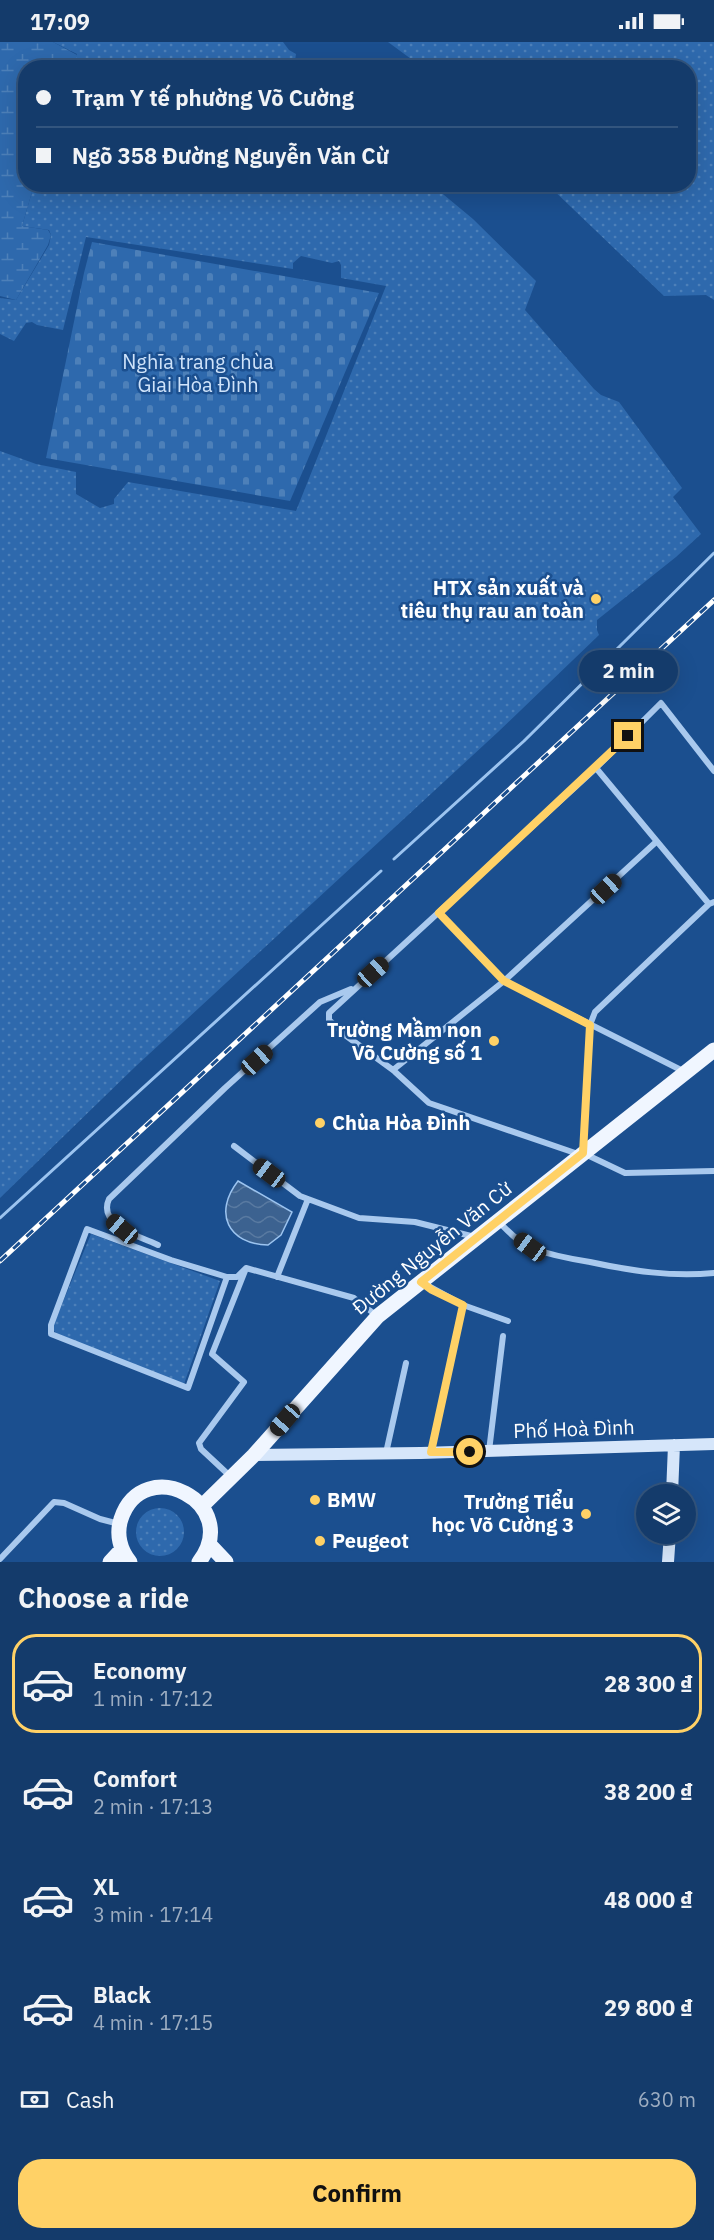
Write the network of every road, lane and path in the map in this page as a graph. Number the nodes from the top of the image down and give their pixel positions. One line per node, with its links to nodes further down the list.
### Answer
1 (596, 768): 2 (street); 3 (street); 5 (street)
2 (714, 771)
3 (656, 842): 4 (street); 6 (street)
4 (712, 903): 8 (street)
5 (439, 913): 6 (street); 7 (street)
6 (504, 981): 8 (street); 10 (street)
7 (356, 987): 10 (street); 18 (street)
8 (590, 1025): 11 (street); 13 (street)
9 (714, 1050): 11 (main road, Đường Nguyễn Văn Cừ)
10 (393, 1070): 13 (street)
11 (686, 1072): 13 (main road, Đường Nguyễn Văn Cừ)
12 (234, 1146): 15 (street)
13 (582, 1154): 14 (street); 16 (main road, Đường Nguyễn Văn Cừ)
14 (714, 1171)
15 (308, 1199): 17 (street); 22 (street)
16 (499, 1221): 17 (main road, Đường Nguyễn Văn Cừ); 20 (street)
17 (478, 1237): 23 (main road, Đường Nguyễn Văn Cừ)
18 (158, 1245)
19 (246, 1268): 21 (street); 22 (street); 35 (street)
20 (714, 1273)
21 (227, 1277): 21 (street)
22 (277, 1277): 25 (street)
23 (421, 1282): 24 (street); 25 (main road, Đường Nguyễn Văn Cừ)
24 (463, 1305): 26 (street); 32 (street)
25 (378, 1316): 34 (main road, Đường Nguyễn Văn Cừ)
26 (508, 1321)
27 (503, 1336): 31 (street)
28 (406, 1364): 33 (street)
29 (714, 1444): 30 (street, Phố Hoà Đình)
30 (674, 1445): 31 (street, Phố Hoà Đình); 36 (street)
31 (489, 1451): 32 (street, Phố Hoà Đình)
32 (431, 1452): 33 (street, Phố Hoà Đình)
33 (386, 1453): 34 (street, Phố Hoà Đình)
34 (254, 1455): 35 (main road, Đường Nguyễn Văn Cừ)
35 (231, 1477): 37 (main road, Đường Nguyễn Văn Cừ)
36 (672, 1484)
37 (202, 1506): 38 (main road); 39 (main road)
38 (119, 1524): 41 (main road); 42 (street)
39 (209, 1544): 44 (main road); 45 (main road)
40 (669, 1544): 46 (street)
41 (126, 1556): 43 (main road)
42 (0, 1559)
43 (110, 1562)
44 (199, 1562)
45 (226, 1562)
46 (668, 1562)

